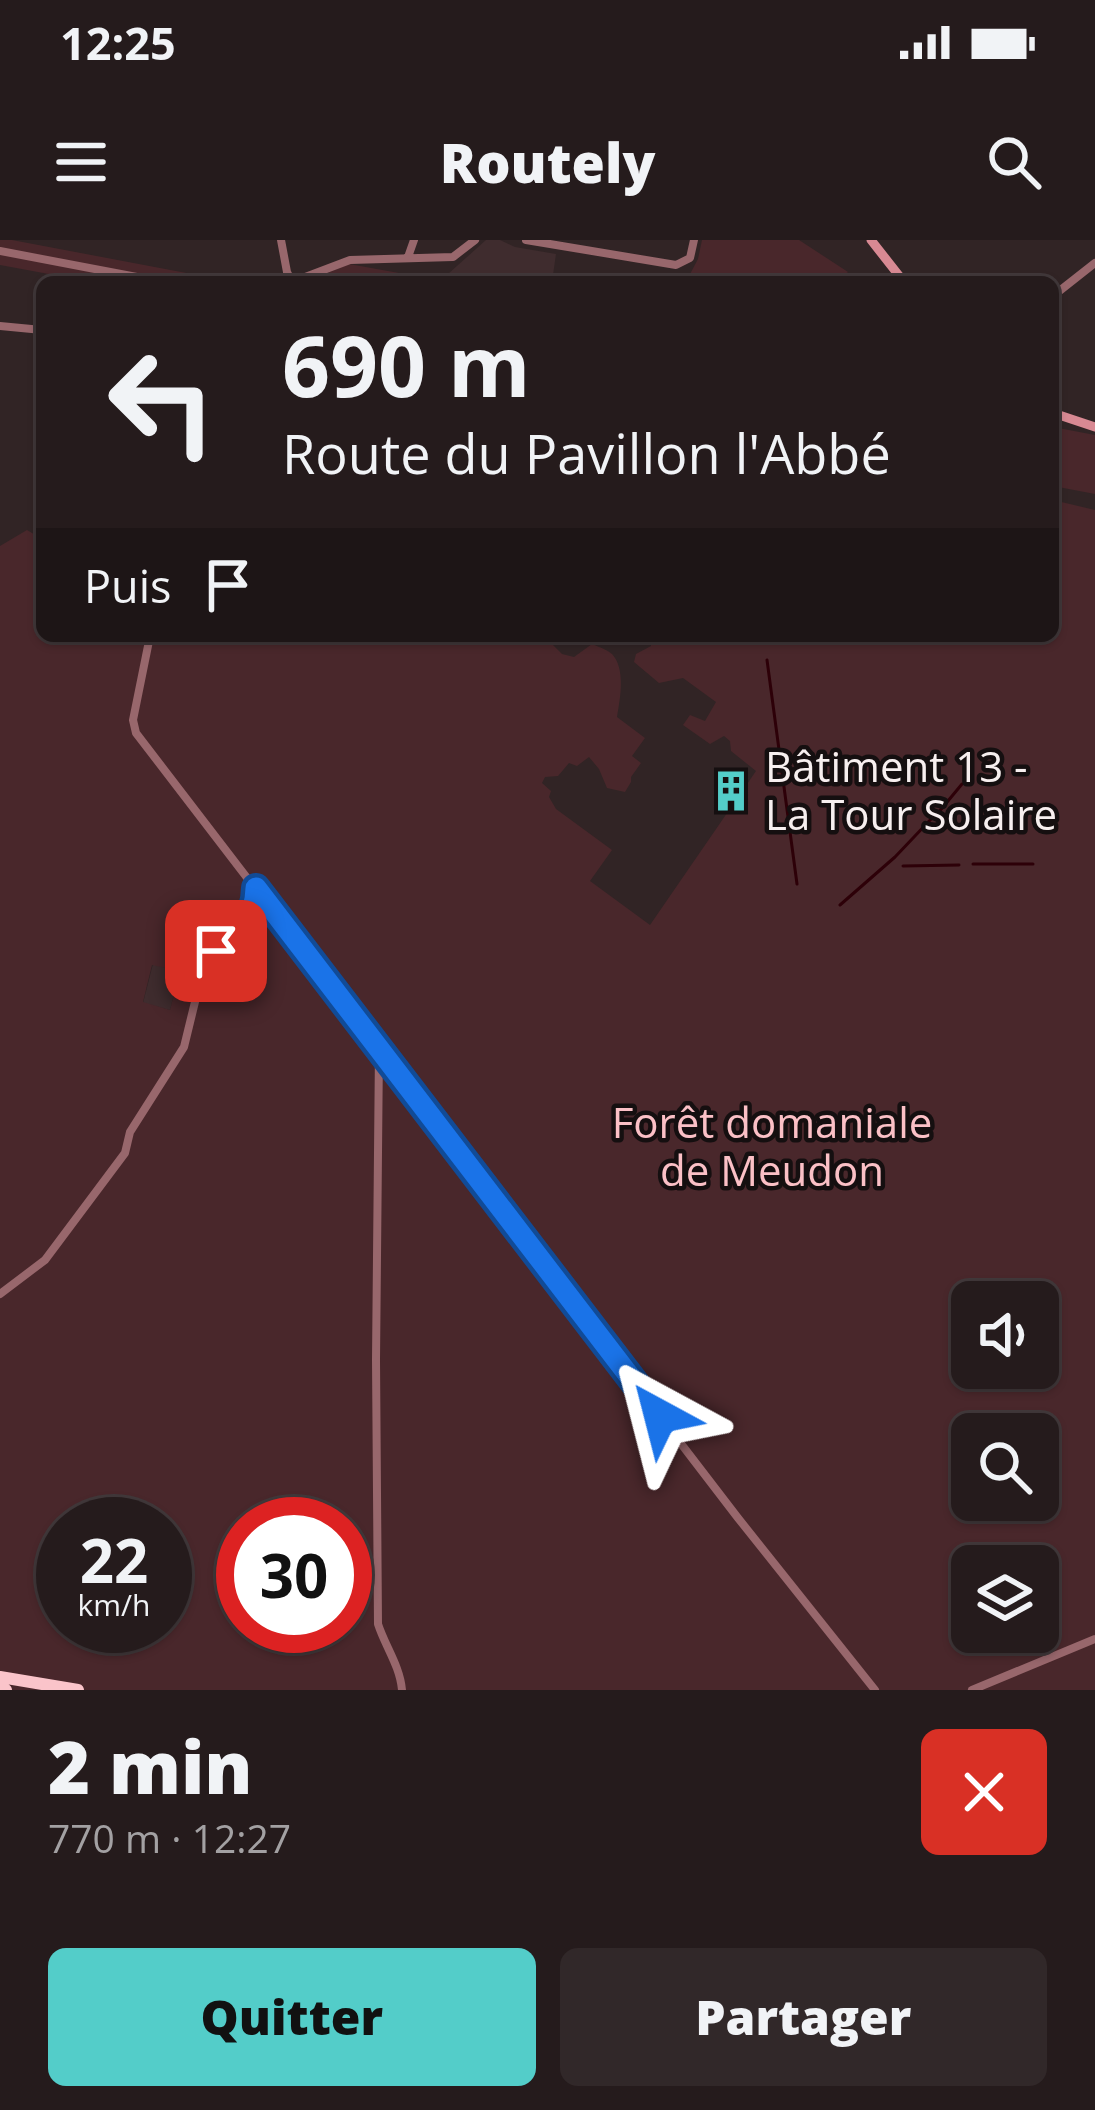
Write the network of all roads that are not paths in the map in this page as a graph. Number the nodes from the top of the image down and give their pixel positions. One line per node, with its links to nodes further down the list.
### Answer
1 (281, 240): 11 (street)
2 (414, 240): 8 (street)
3 (475, 240): 8 (street)
4 (526, 240): 5 (street)
5 (694, 240)
6 (871, 240): 13 (main road)
7 (0, 251): 10 (street)
8 (408, 257): 12 (street)
9 (1095, 263): 14 (street)
10 (131, 276)
11 (289, 276)
12 (308, 276)
13 (899, 276)
14 (1059, 291)
15 (0, 326): 16 (street)
16 (36, 332)
17 (1059, 415): 18 (main road)
18 (1095, 427)
19 (148, 642): 20 (street)
20 (256, 888): 21 (street); 22 (street)
21 (379, 1047): 26 (street); 27 (street)
22 (0, 1294)
23 (1095, 1639): 28 (street)
24 (0, 1678): 25 (highway)
25 (78, 1690)
26 (402, 1690)
27 (874, 1690)
28 (972, 1690)

